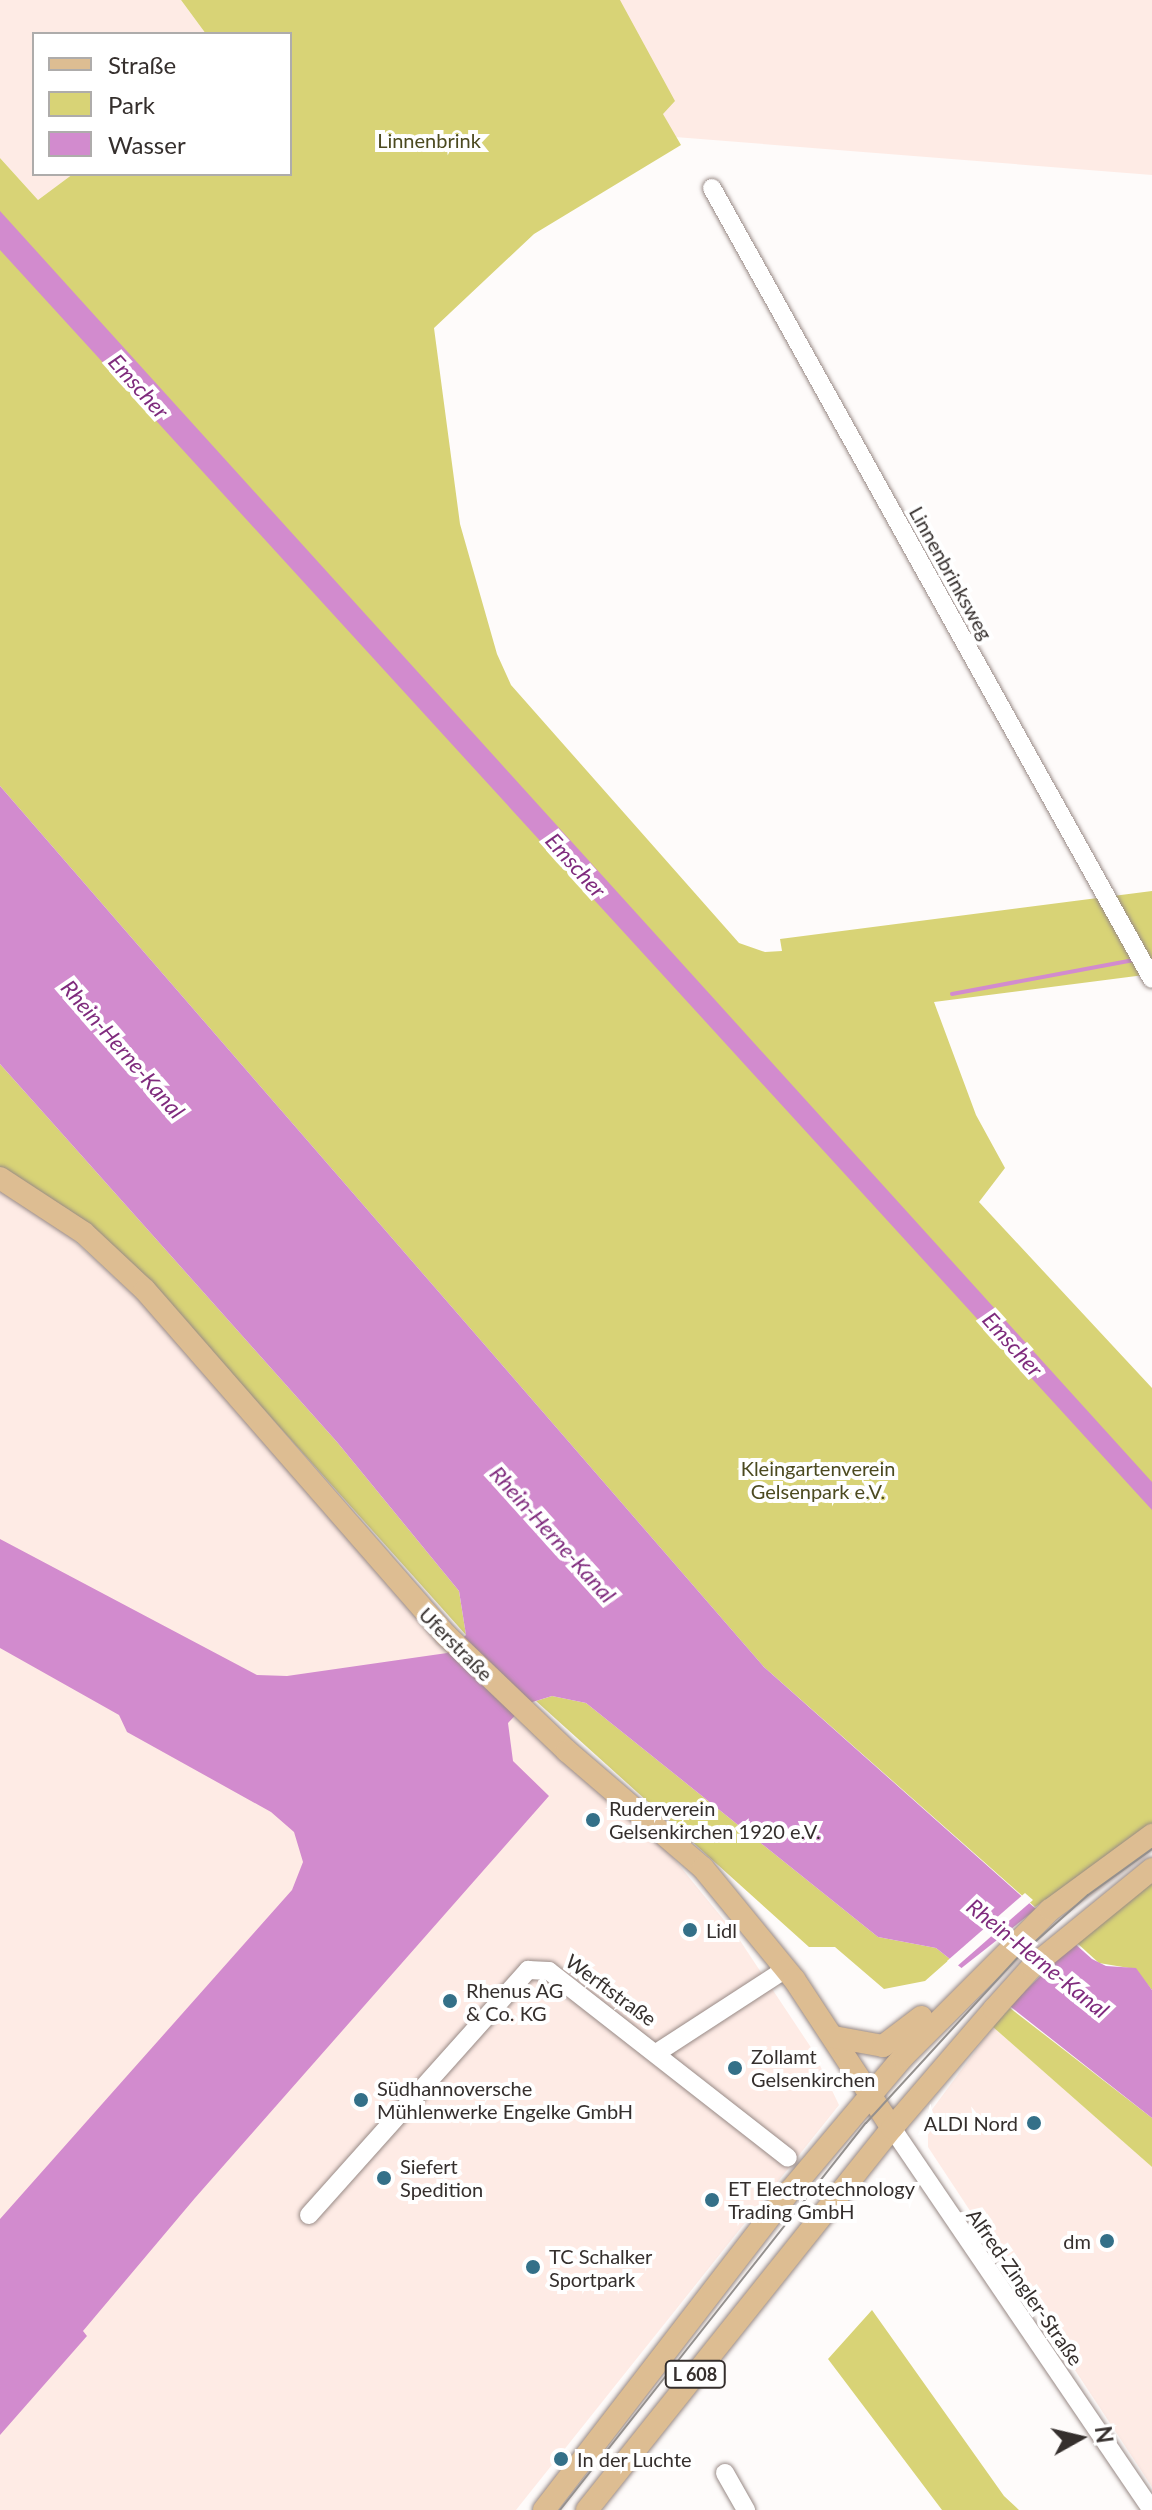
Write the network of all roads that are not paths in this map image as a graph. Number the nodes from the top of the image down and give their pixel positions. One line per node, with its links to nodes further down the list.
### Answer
1 (712, 188): 2 (street, Linnenbrinksweg)
2 (1149, 974)
3 (0, 1178): 6 (main road, Uferstraße)
4 (1152, 1835): 7 (main road, L 608)
5 (1152, 1869): 11 (main road, L 608)
6 (786, 1969): 8 (main road, Uferstraße); 9 (street, Werftstraße)
7 (962, 1985): 8 (main road); 10 (main road, L 608)
8 (834, 2037): 10 (main road, Uferstraße)
9 (658, 2052): 12 (street, Werftstraße); 13 (street, Werftstraße)
10 (872, 2093): 11 (main road, Uferstraße); 15 (main road, L 608)
11 (892, 2128): 16 (main road, L 608); 18 (street, Alfred-Zingler-Straße)
12 (788, 2158)
13 (309, 2215)
14 (725, 2473): 17 (street)
15 (544, 2510)
16 (587, 2510)
17 (746, 2510)
18 (1152, 2510)

